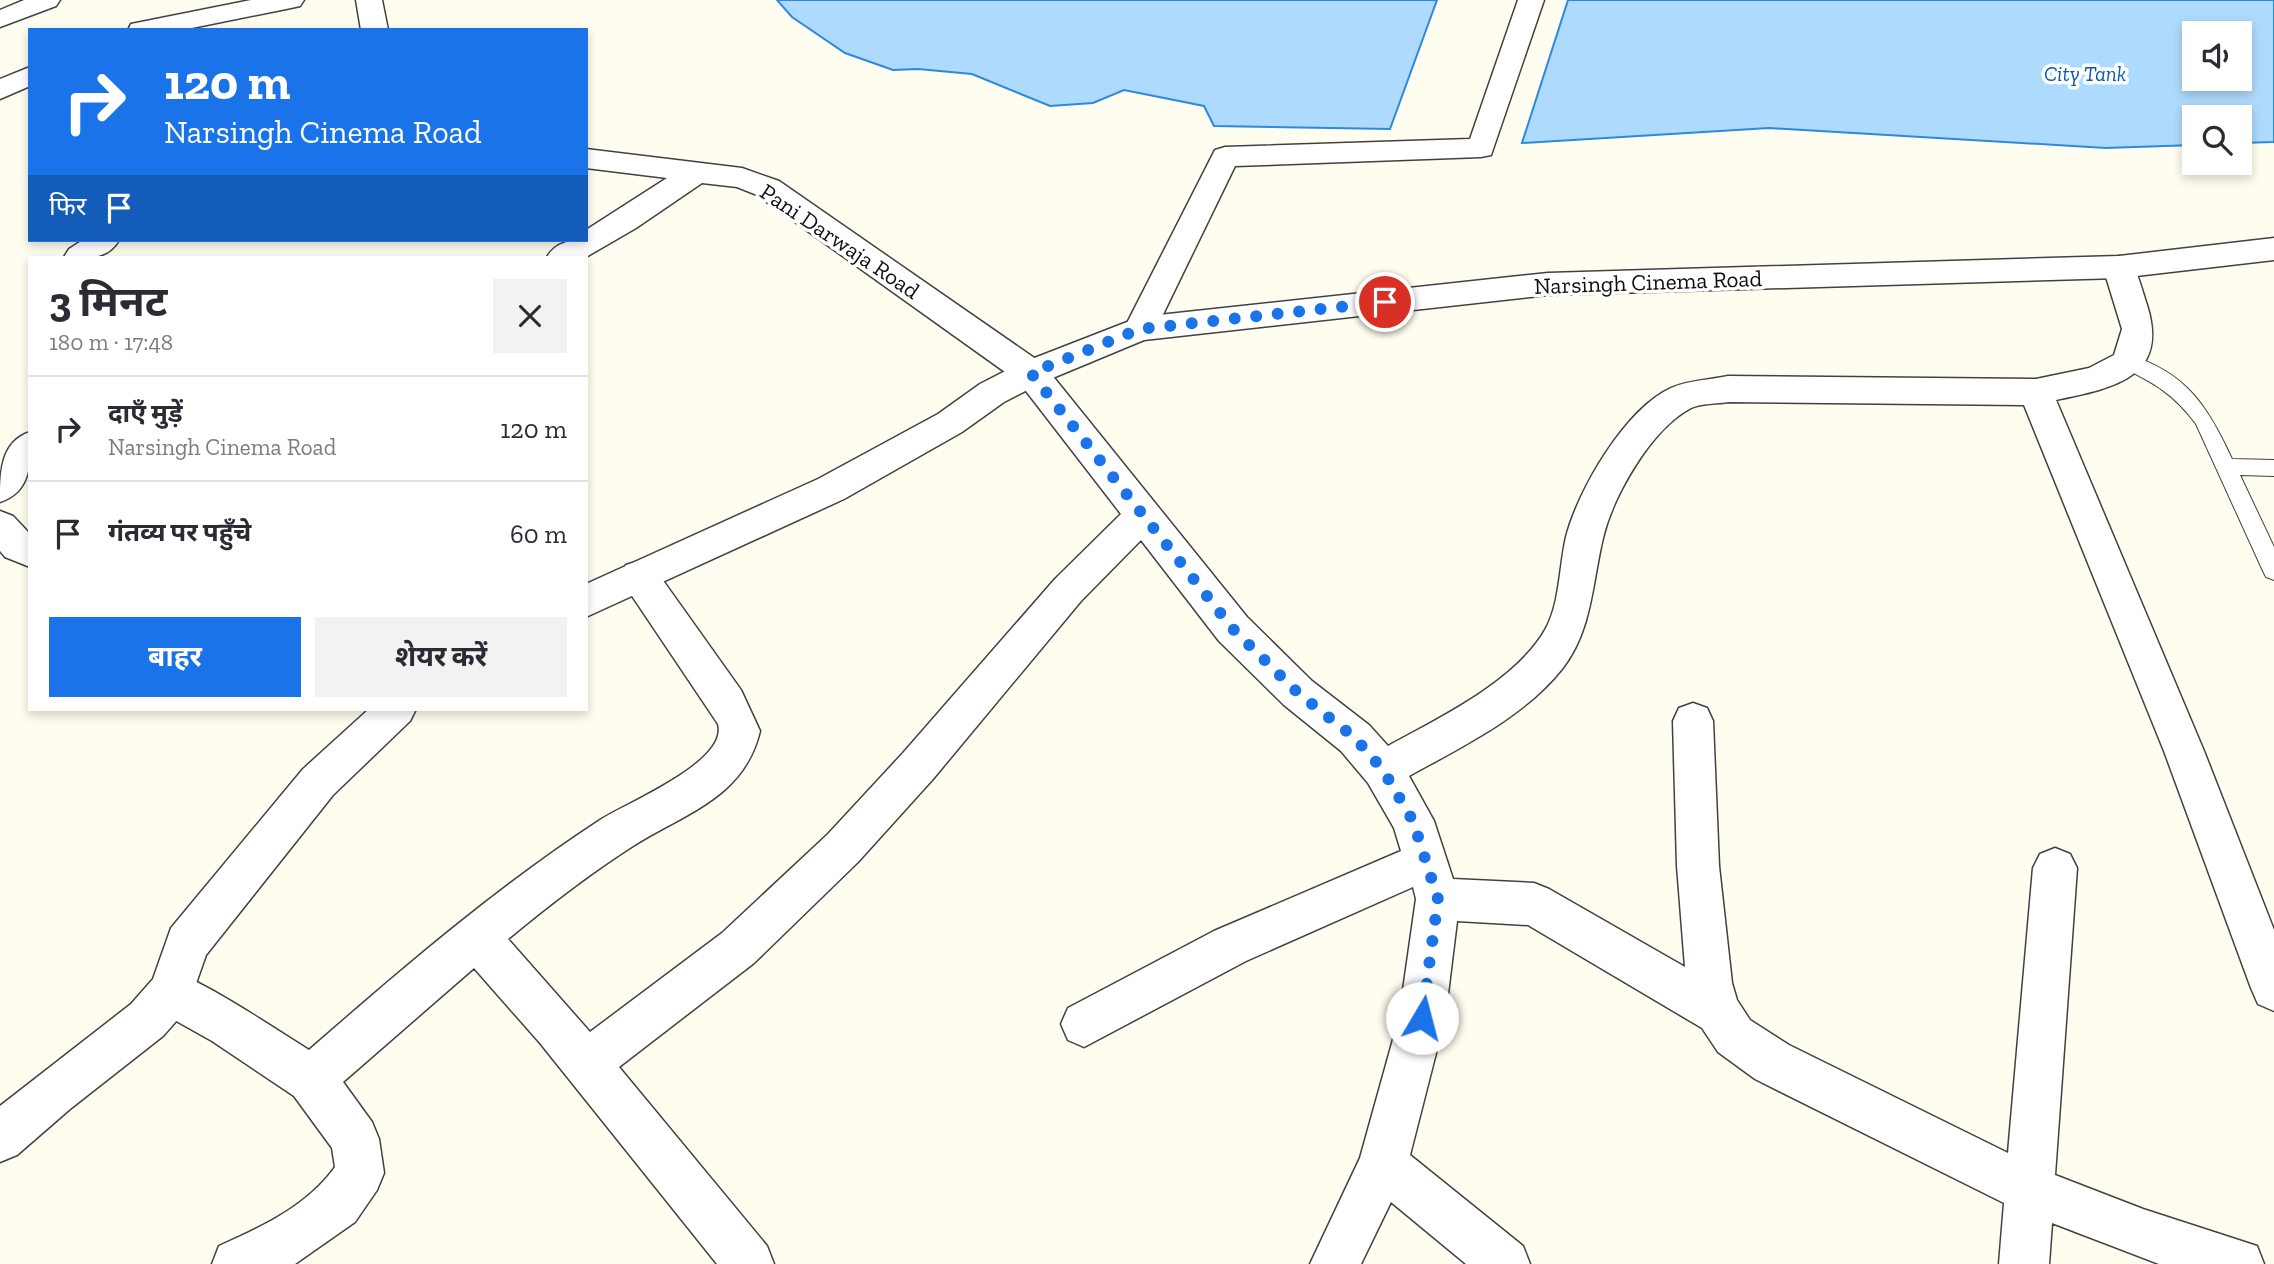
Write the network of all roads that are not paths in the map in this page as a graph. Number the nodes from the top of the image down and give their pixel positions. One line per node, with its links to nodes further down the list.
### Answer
1 (47, 0): 5 (street)
2 (290, 0): 6 (street)
3 (369, 0): 7 (street)
4 (1531, 0): 17 (street)
5 (0, 19)
6 (151, 28)
7 (375, 28)
8 (28, 76): 9 (street)
9 (0, 90)
10 (588, 158): 11 (street, Pani Darwaja Road)
11 (697, 172): 15 (street); 19 (street, Pani Darwaja Road)
12 (101, 242): 14 (street)
13 (2274, 249): 16 (street, Narsingh Cinema Road)
14 (81, 256)
15 (566, 256)
16 (2119, 267): 17 (street, Narsingh Cinema Road); 18 (street)
17 (1140, 329): 19 (street, Narsingh Cinema Road)
18 (2129, 362): 20 (street); 22 (lane)
19 (1031, 373): 25 (street, Pani Darwaja Road); 29 (street, Narsingh Cinema Road)
20 (2036, 392): 33 (street); 37 (street)
21 (28, 447): 24 (street)
22 (2226, 467): 23 (lane); 28 (lane)
23 (2274, 468)
24 (0, 488)
25 (1142, 516): 33 (street, Pani Darwaja Road); 41 (street)
26 (0, 526): 27 (street)
27 (28, 550)
28 (2274, 571)
29 (639, 576): 30 (street, Narsingh Cinema Road); 36 (street)
30 (588, 600)
31 (394, 711): 38 (street)
32 (1693, 721): 39 (street)
33 (1383, 770): 35 (street, Pani Darwaja Road)
34 (2054, 868): 45 (street)
35 (1432, 880): 39 (street); 40 (street); 44 (street)
36 (475, 936): 41 (street); 42 (street)
37 (2274, 988)
38 (172, 993): 42 (street); 43 (street)
39 (1718, 1012): 45 (street)
40 (1084, 1024)
41 (586, 1063): 47 (street)
42 (311, 1079): 46 (street)
43 (0, 1138)
44 (1383, 1164): 48 (street); 49 (street)
45 (2028, 1189): 50 (street); 51 (street)
46 (237, 1264)
47 (750, 1264)
48 (1335, 1264)
49 (1505, 1264)
50 (2024, 1264)
51 (2239, 1264)

